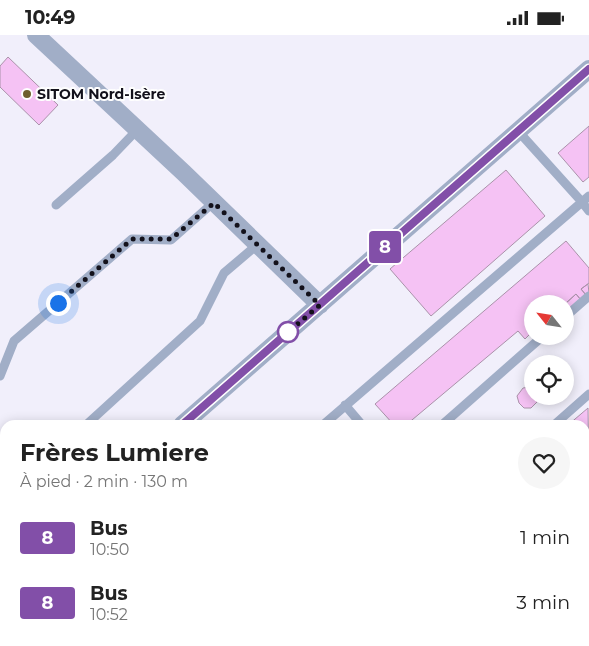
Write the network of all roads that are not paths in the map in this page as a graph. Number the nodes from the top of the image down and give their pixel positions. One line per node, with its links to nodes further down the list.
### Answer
1 (36, 35): 3 (street)
2 (589, 69): 4 (street)
3 (138, 130): 7 (street); 8 (lane)
4 (518, 131): 6 (lane); 12 (street)
5 (589, 196): 6 (lane)
6 (582, 202): 9 (lane); 17 (lane)
7 (214, 203): 10 (street); 15 (lane)
8 (56, 205)
9 (589, 211)
10 (258, 245): 12 (street); 18 (lane)
11 (589, 296): 13 (lane)
12 (320, 305): 19 (street)
13 (574, 309)
14 (533, 345): 22 (lane)
15 (0, 376)
16 (589, 395): 23 (lane)
17 (345, 405): 20 (lane); 21 (lane)
18 (91, 420)
19 (188, 420)
20 (328, 420)
21 (358, 420)
22 (448, 420)
23 (560, 420)

